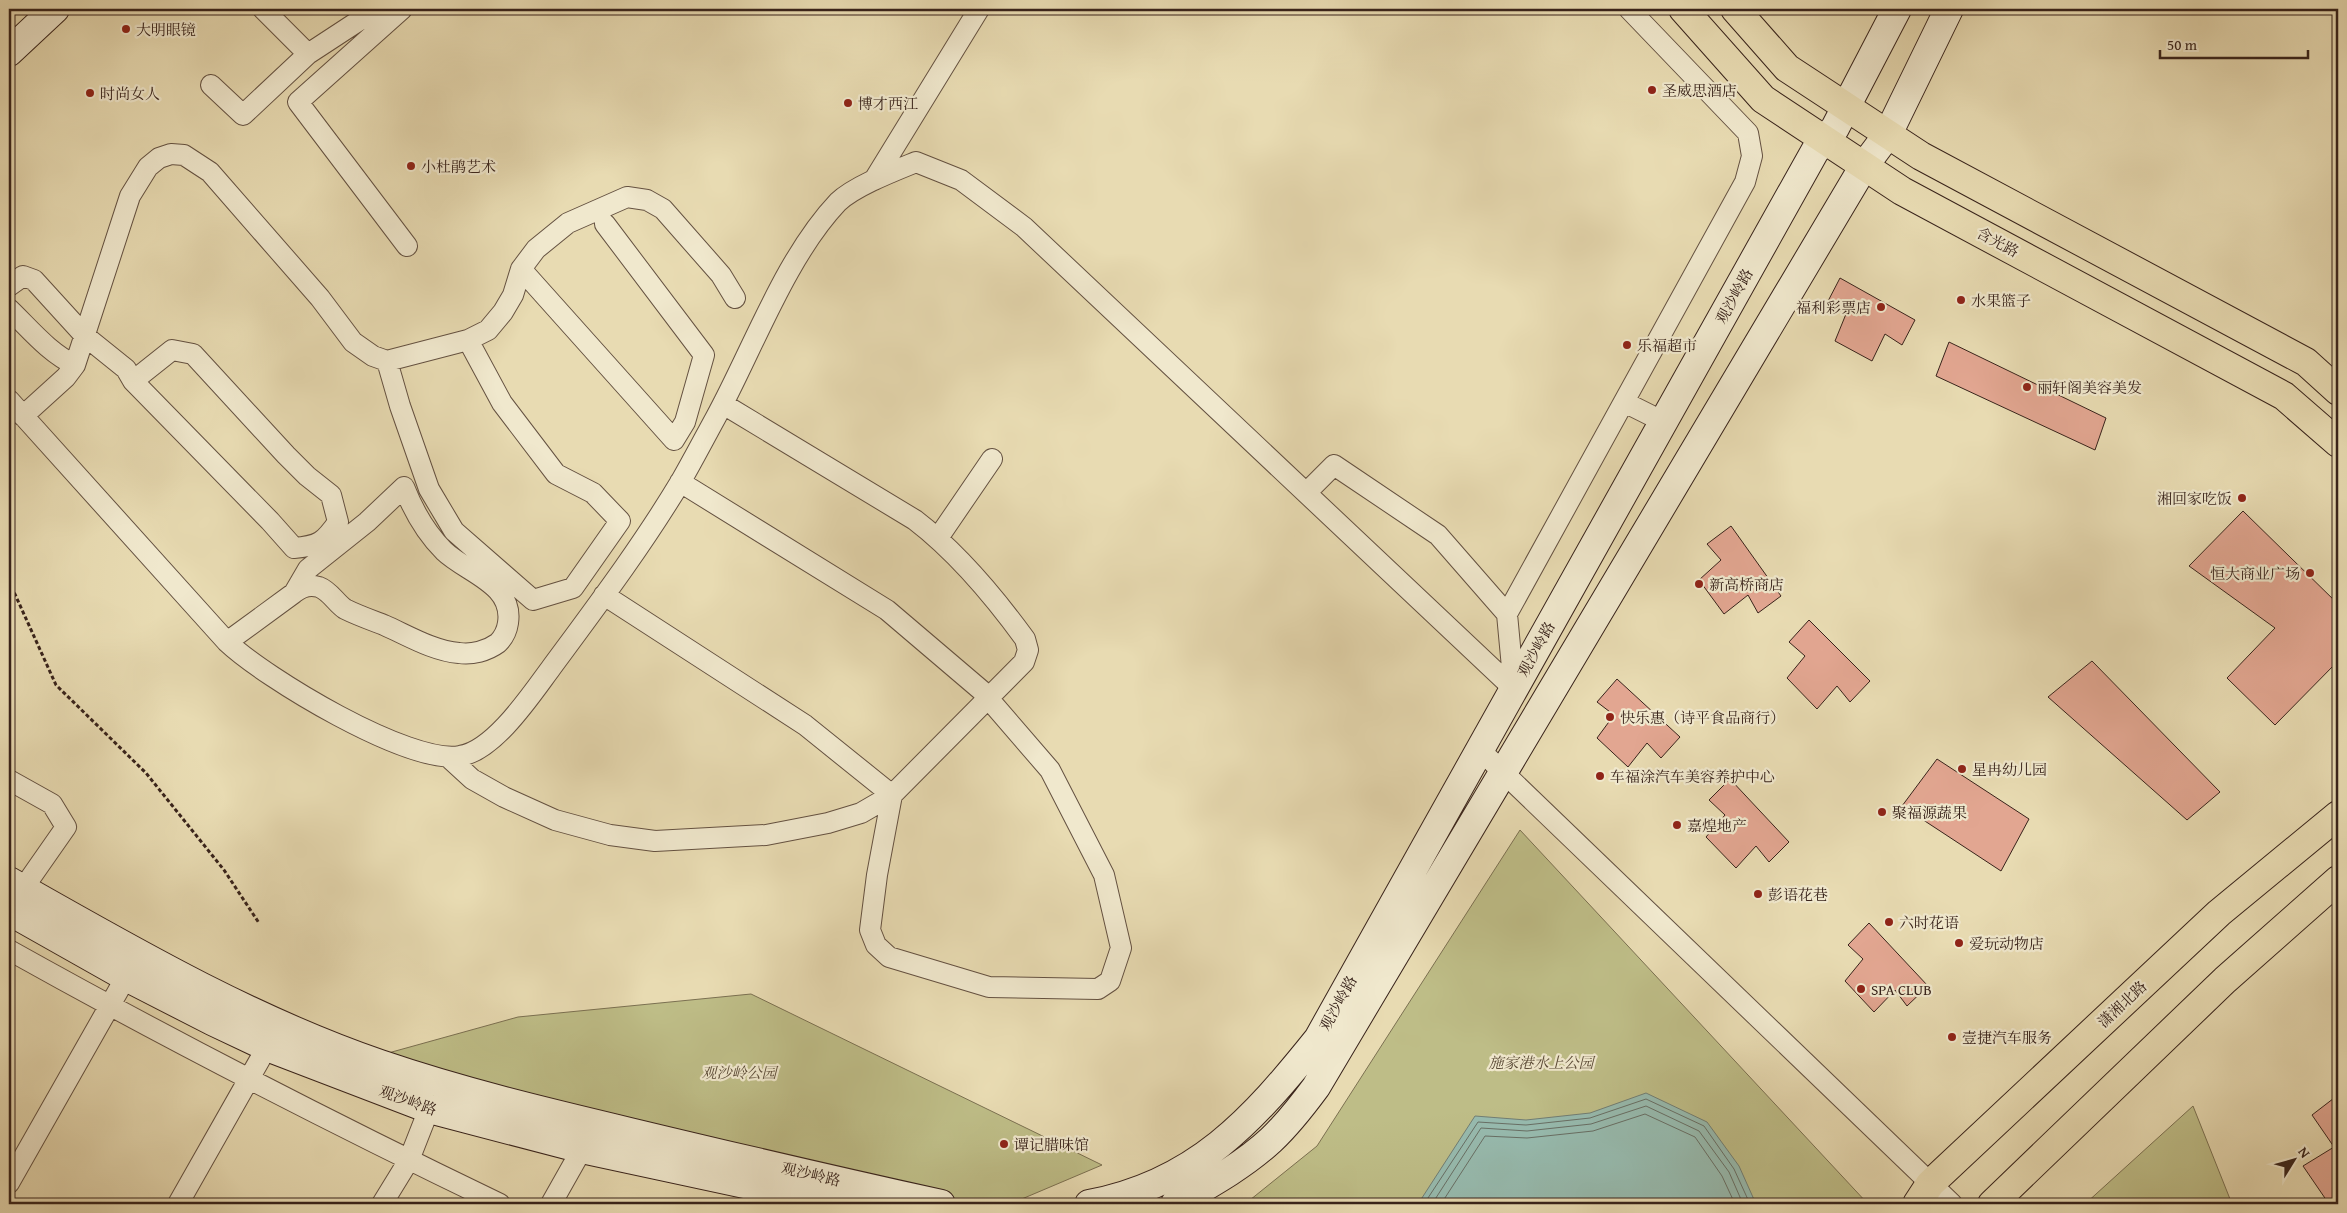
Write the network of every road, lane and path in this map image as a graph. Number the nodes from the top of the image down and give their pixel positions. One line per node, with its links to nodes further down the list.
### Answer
1 (55, 9): 12 (main road)
2 (263, 9): 13 (street)
3 (383, 9): 11 (street)
4 (402, 9): 21 (street)
5 (980, 9): 19 (street)
6 (1629, 9): 33 (street)
7 (1683, 9): 17 (main road, 含光路)
8 (1735, 9): 15 (main road)
9 (1897, 9): 15 (main road, 观沙岭路)
10 (1949, 9): 16 (main road, 观沙岭路)
11 (358, 14): 13 (street)
12 (9, 52)
13 (308, 54): 14 (street)
14 (211, 85)
15 (1846, 106): 16 (main road); 17 (main road, 观沙岭路)
16 (1888, 134): 18 (main road, 观沙岭路); 31 (main road)
17 (1825, 140): 18 (main road, 含光路); 36 (main road, 观沙岭路)
18 (1864, 166): 37 (main road, 含光路); 51 (main road, 观沙岭路)
19 (874, 180): 34 (street); 40 (street)
20 (605, 224): 22 (street)
21 (407, 246)
22 (521, 269): 24 (street); 27 (street)
23 (9, 286): 26 (street)
24 (735, 298)
25 (9, 309): 29 (street)
26 (85, 336): 28 (street); 29 (street); 30 (street)
27 (468, 340): 28 (street); 28 (street)
28 (387, 361)
29 (75, 365): 35 (street)
30 (133, 381): 30 (street)
31 (2338, 391)
32 (9, 400): 35 (street)
33 (1624, 402): 36 (street); 45 (street)
34 (723, 404): 39 (street); 41 (street)
35 (22, 416): 46 (street)
36 (1664, 422): 47 (main road, 观沙岭路)
37 (2338, 443)
38 (992, 459): 41 (street)
39 (680, 482): 44 (street); 48 (street)
40 (1306, 493): 45 (street); 47 (street)
41 (938, 538): 48 (street)
42 (9, 581): 57 (path)
43 (294, 593): 43 (street); 46 (street)
44 (604, 595): 50 (street); 53 (street)
45 (1507, 614): 47 (street)
46 (227, 642): 50 (street)
47 (1514, 689): 49 (main road, 观沙岭路)
48 (987, 698): 53 (street); 53 (street)
49 (1480, 750): 51 (street); 74 (main road, 观沙岭路)
50 (448, 757): 53 (street)
51 (1503, 772): 67 (street); 75 (main road, 观沙岭路)
52 (9, 780): 56 (street)
53 (892, 795)
54 (2338, 815): 67 (main road, 潇湘北路)
55 (2338, 880): 77 (main road)
56 (12, 898): 59 (main road, 观沙岭路); 73 (main road, 观沙岭路)
57 (259, 923)
58 (9, 950): 60 (street)
59 (126, 977): 60 (street); 61 (main road, 观沙岭路)
60 (109, 1006): 62 (street); 66 (street)
61 (266, 1047): 62 (street); 63 (main road, 观沙岭路)
62 (249, 1079): 65 (street); 68 (street)
63 (429, 1109): 64 (main road, 观沙岭路); 65 (street)
64 (582, 1149): 71 (street); 72 (main road, 观沙岭路)
65 (409, 1160): 69 (street); 70 (street)
66 (9, 1183)
67 (1924, 1194): 76 (street)
68 (178, 1204)
69 (382, 1204)
70 (500, 1204)
71 (551, 1204)
72 (838, 1204)
73 (941, 1204)
74 (1089, 1204)
75 (1175, 1204)
76 (1952, 1204)
77 (1992, 1204)

